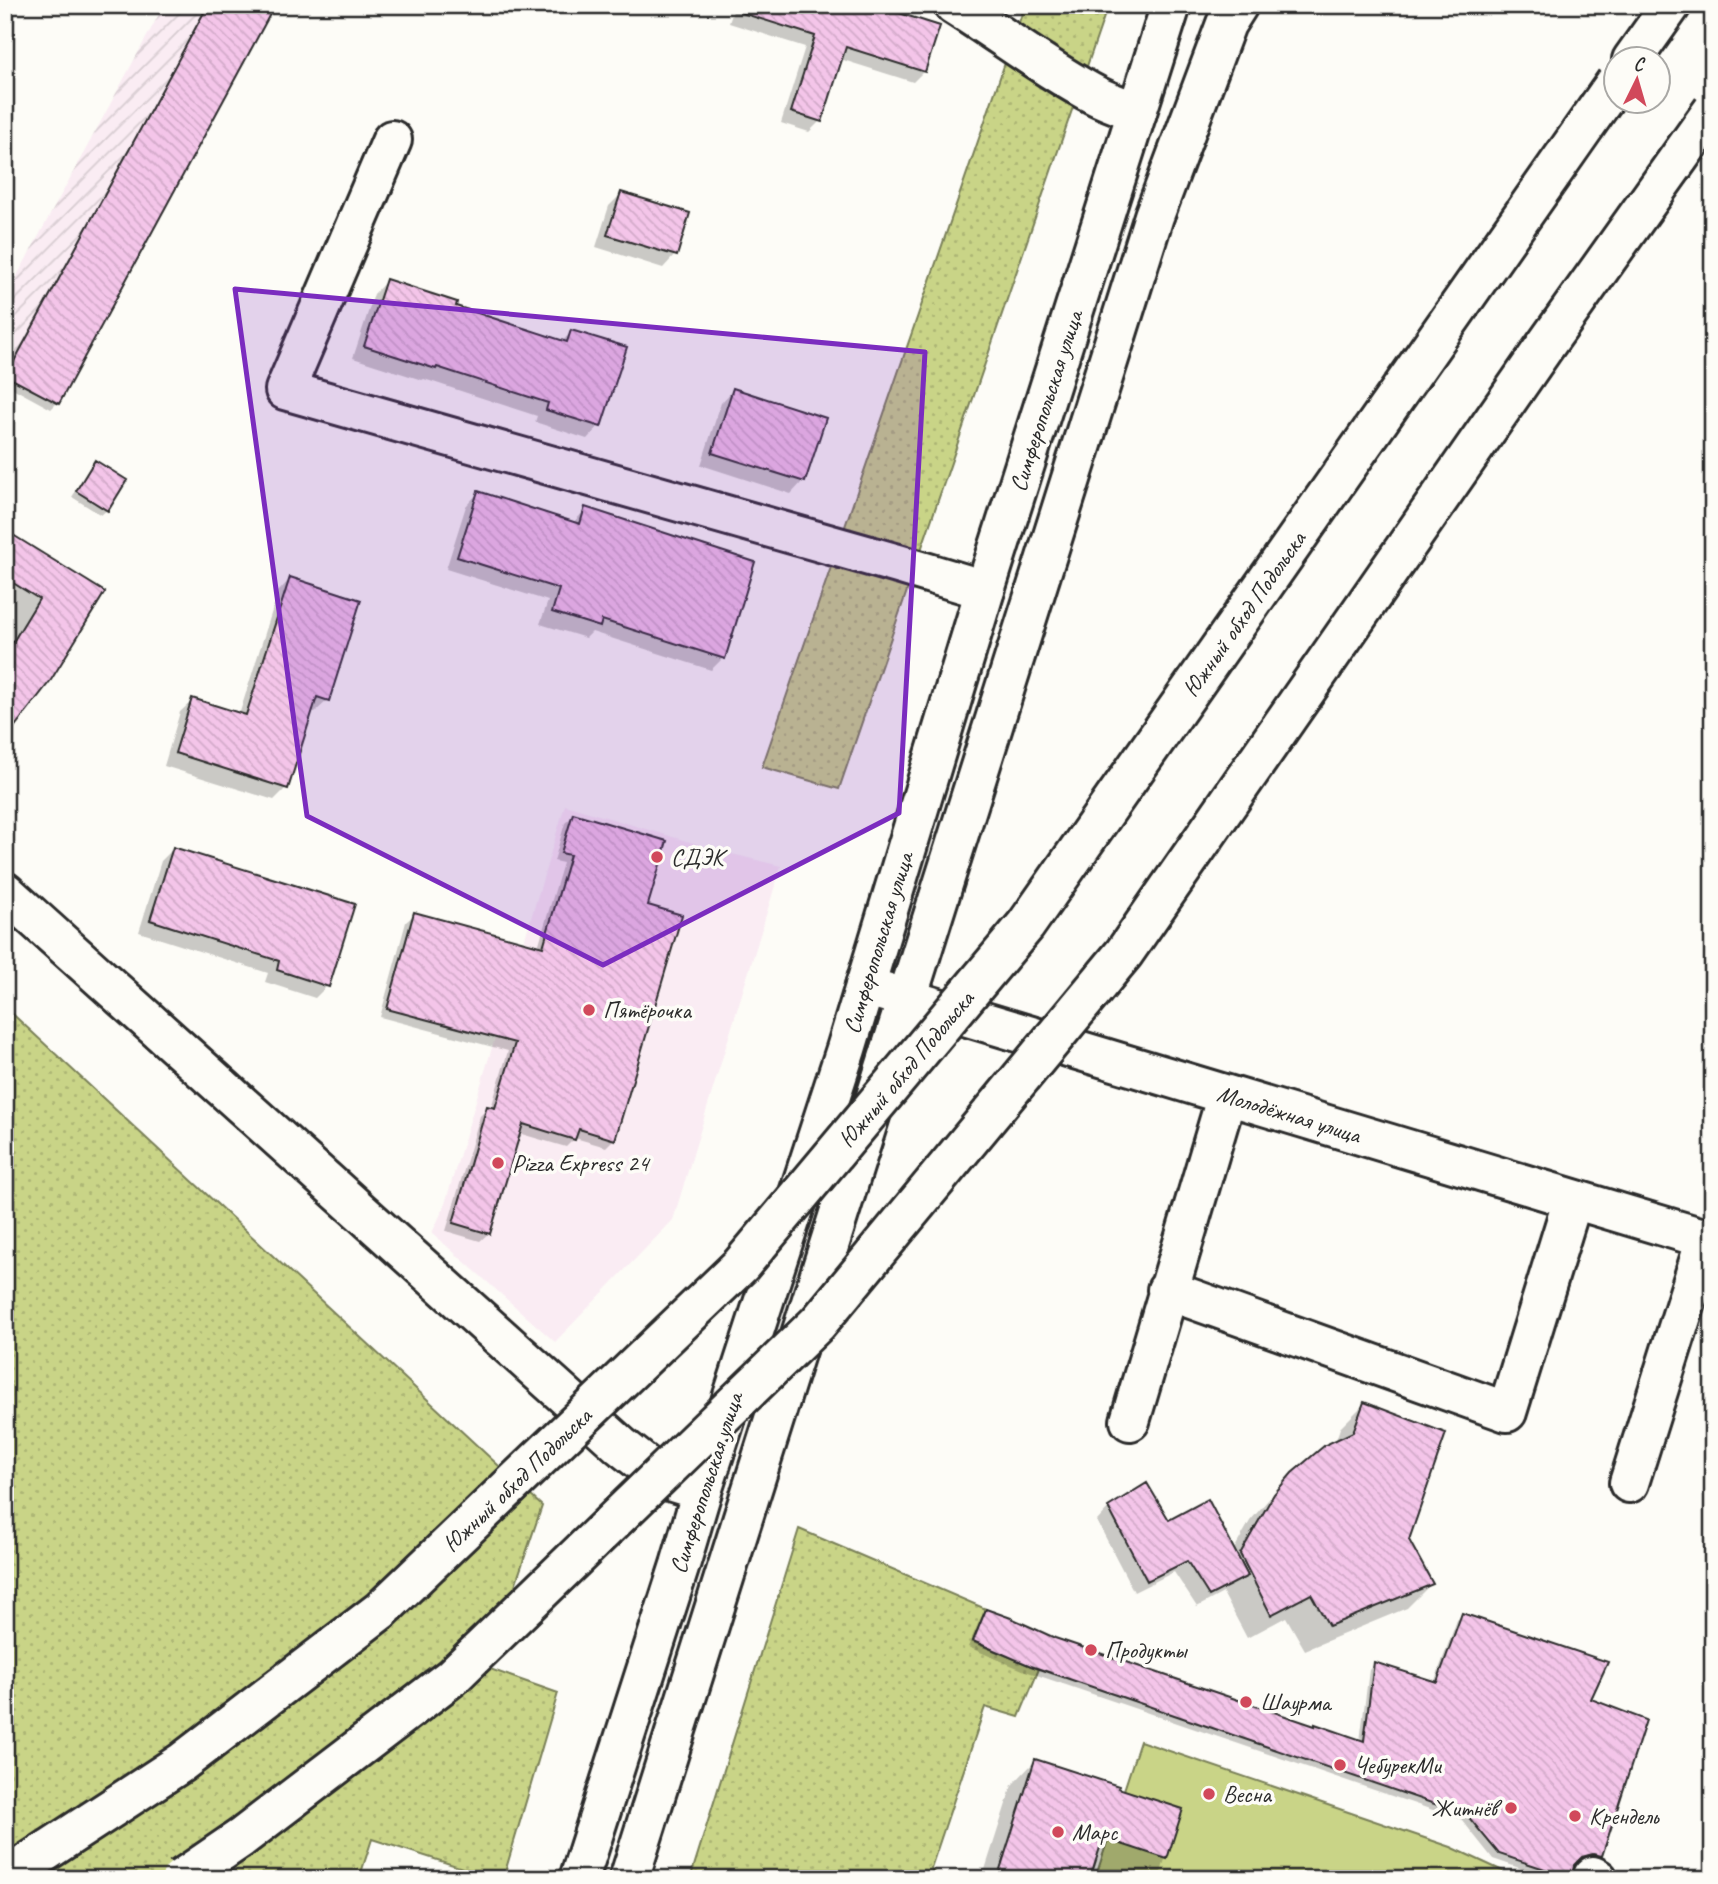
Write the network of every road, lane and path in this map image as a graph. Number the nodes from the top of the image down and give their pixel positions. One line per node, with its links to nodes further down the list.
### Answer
1 (954, 5): 8 (main road)
2 (1171, 5): 8 (main road, Симферопольская улица)
3 (1671, 5): 5 (main road)
4 (1232, 15): 13 (main road, Симферопольская улица)
5 (1642, 46)
6 (1602, 102): 21 (main road, Южный обход Подольска, bridge)
7 (1713, 110): 22 (main road, bridge)
8 (1137, 112): 10 (main road, Симферопольская улица)
9 (392, 140): 10 (main road)
10 (985, 590): 12 (main road, Симферопольская улица)
11 (5, 892): 20 (main road)
12 (864, 986): 13 (main road, Молодёжная улица); 20 (main road, Симферопольская улица)
13 (907, 999): 14 (main road, Молодёжная улица); 24 (main road, Симферопольская улица)
14 (1227, 1095): 15 (main road, Молодёжная улица); 17 (main road)
15 (1573, 1199): 16 (main road, Молодёжная улица); 17 (main road)
16 (1709, 1240): 19 (main road)
17 (1167, 1290): 18 (main road)
18 (1130, 1421)
19 (1629, 1483)
20 (702, 1490): 23 (main road, Симферопольская улица)
21 (5, 1878)
22 (181, 1879)
23 (579, 1879)
24 (629, 1879)

